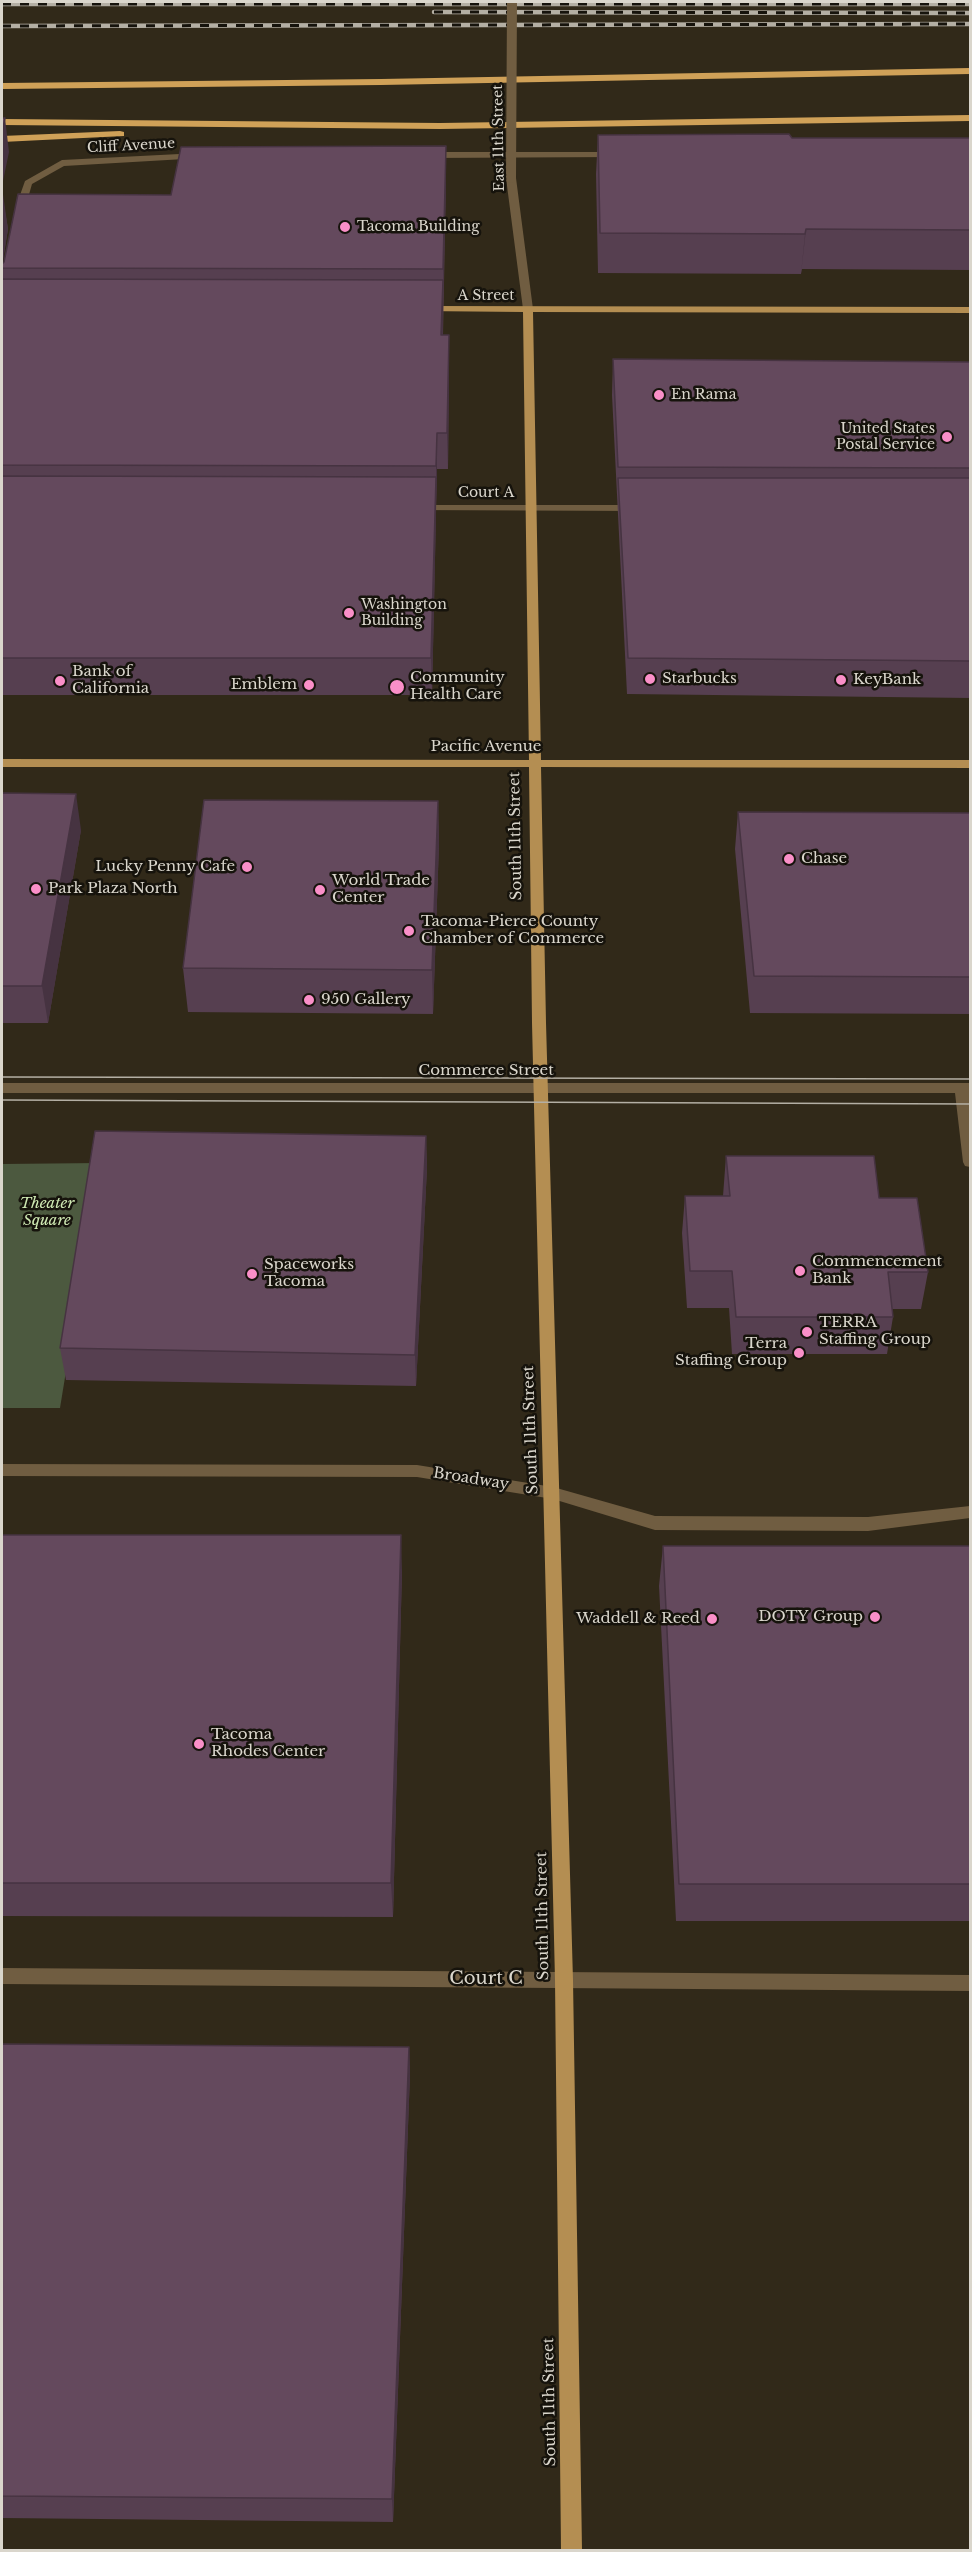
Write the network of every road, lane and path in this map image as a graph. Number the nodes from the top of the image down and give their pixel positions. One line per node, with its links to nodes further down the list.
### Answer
1 (513, 2): 13 (street, East 11th Street, bridge)
2 (970, 71): 3 (highway)
3 (2, 86)
4 (970, 118): 6 (highway)
5 (2, 122): 6 (highway)
6 (355, 126): 7 (highway)
7 (2, 139)
8 (419, 155): 9 (street)
9 (632, 155)
10 (206, 156): 11 (street, Cliff Avenue)
11 (18, 218)
12 (415, 309): 13 (main road, A Street)
13 (528, 309): 14 (main road, A Street); 16 (main road, South 11th Street)
14 (970, 310)
15 (404, 508): 16 (street, Court A)
16 (532, 508): 17 (street, Court A); 19 (main road, South 11th Street)
17 (652, 508)
18 (2, 763): 19 (main road, Pacific Avenue)
19 (535, 764): 20 (main road, Pacific Avenue); 22 (main road, South 11th Street)
20 (970, 764)
21 (2, 1088): 22 (street, Commerce Street)
22 (541, 1088): 23 (street, Commerce Street); 26 (main road, South 11th Street)
23 (966, 1088): 24 (street)
24 (970, 1162)
25 (2, 1470): 26 (street, Broadway)
26 (553, 1493): 27 (street, Broadway); 29 (main road, South 11th Street)
27 (970, 1512)
28 (2, 1976): 29 (street, Court C)
29 (564, 1980): 30 (street, Court C); 31 (main road, South 11th Street)
30 (970, 1983)
31 (572, 2550)

